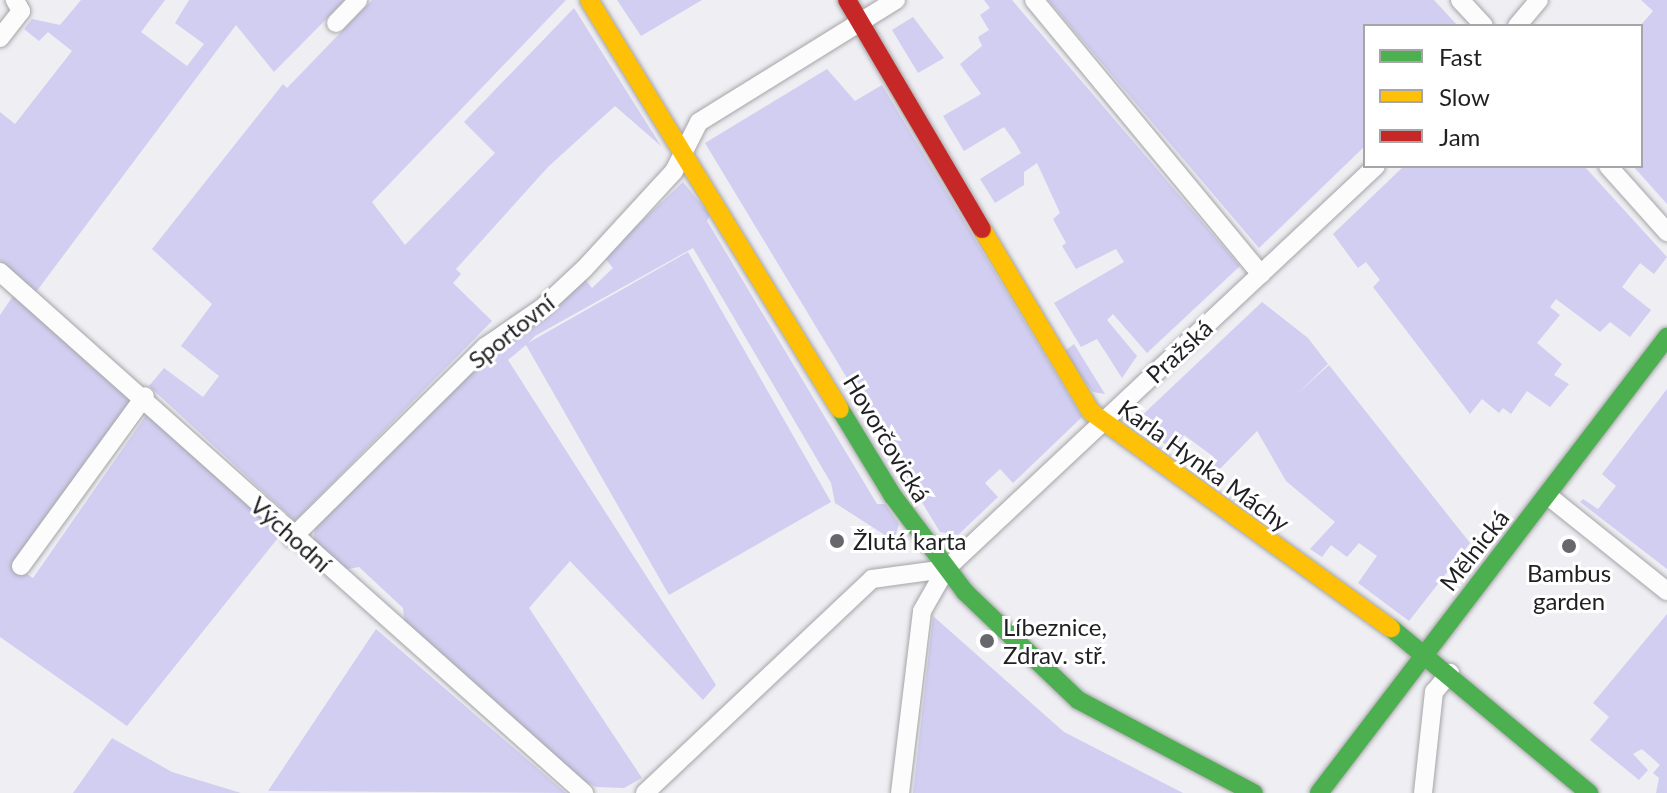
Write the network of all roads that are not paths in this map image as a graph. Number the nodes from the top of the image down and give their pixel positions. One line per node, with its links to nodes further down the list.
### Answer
1 (15, 0): 13 (street)
2 (358, 0): 9 (street)
3 (589, 0): 14 (street, Hovorčovická)
4 (847, 0): 10 (street, Karla Hynka Máchy)
5 (896, 0): 10 (street, Sportovní)
6 (1034, 0): 18 (street)
7 (1460, 0): 11 (street)
8 (1539, 0): 12 (street)
9 (336, 23)
10 (862, 23): 14 (street, Sportovní); 22 (street, Karla Hynka Máchy)
11 (1482, 24)
12 (1519, 24)
13 (0, 38)
14 (683, 147): 24 (street, Sportovní); 26 (street, Hovorčovická)
15 (1374, 168): 18 (street, Pražská)
16 (1610, 168): 17 (street)
17 (1667, 232)
18 (1261, 274): 22 (street, Pražská)
19 (3, 283): 21 (street, Východní)
20 (1667, 337): 23 (street, Mělnická)
21 (145, 396): 24 (street, Východní); 25 (street)
22 (1102, 424): 26 (street, Pražská); 28 (street, Karla Hynka Máchy)
23 (1547, 495): 27 (street); 28 (street, Mělnická)
24 (292, 538): 30 (street, Východní)
25 (21, 566)
26 (946, 569): 31 (street); 32 (street, Pražská); 33 (street, Hovorčovická)
27 (1667, 591)
28 (1425, 652): 29 (street, Karla Hynka Máchy); 34 (street, Mělnická)
29 (1450, 673): 35 (street); 36 (street, Karla Hynka Máchy)
30 (584, 793)
31 (645, 793)
32 (900, 793)
33 (1254, 793)
34 (1319, 793)
35 (1423, 793)
36 (1589, 793)

